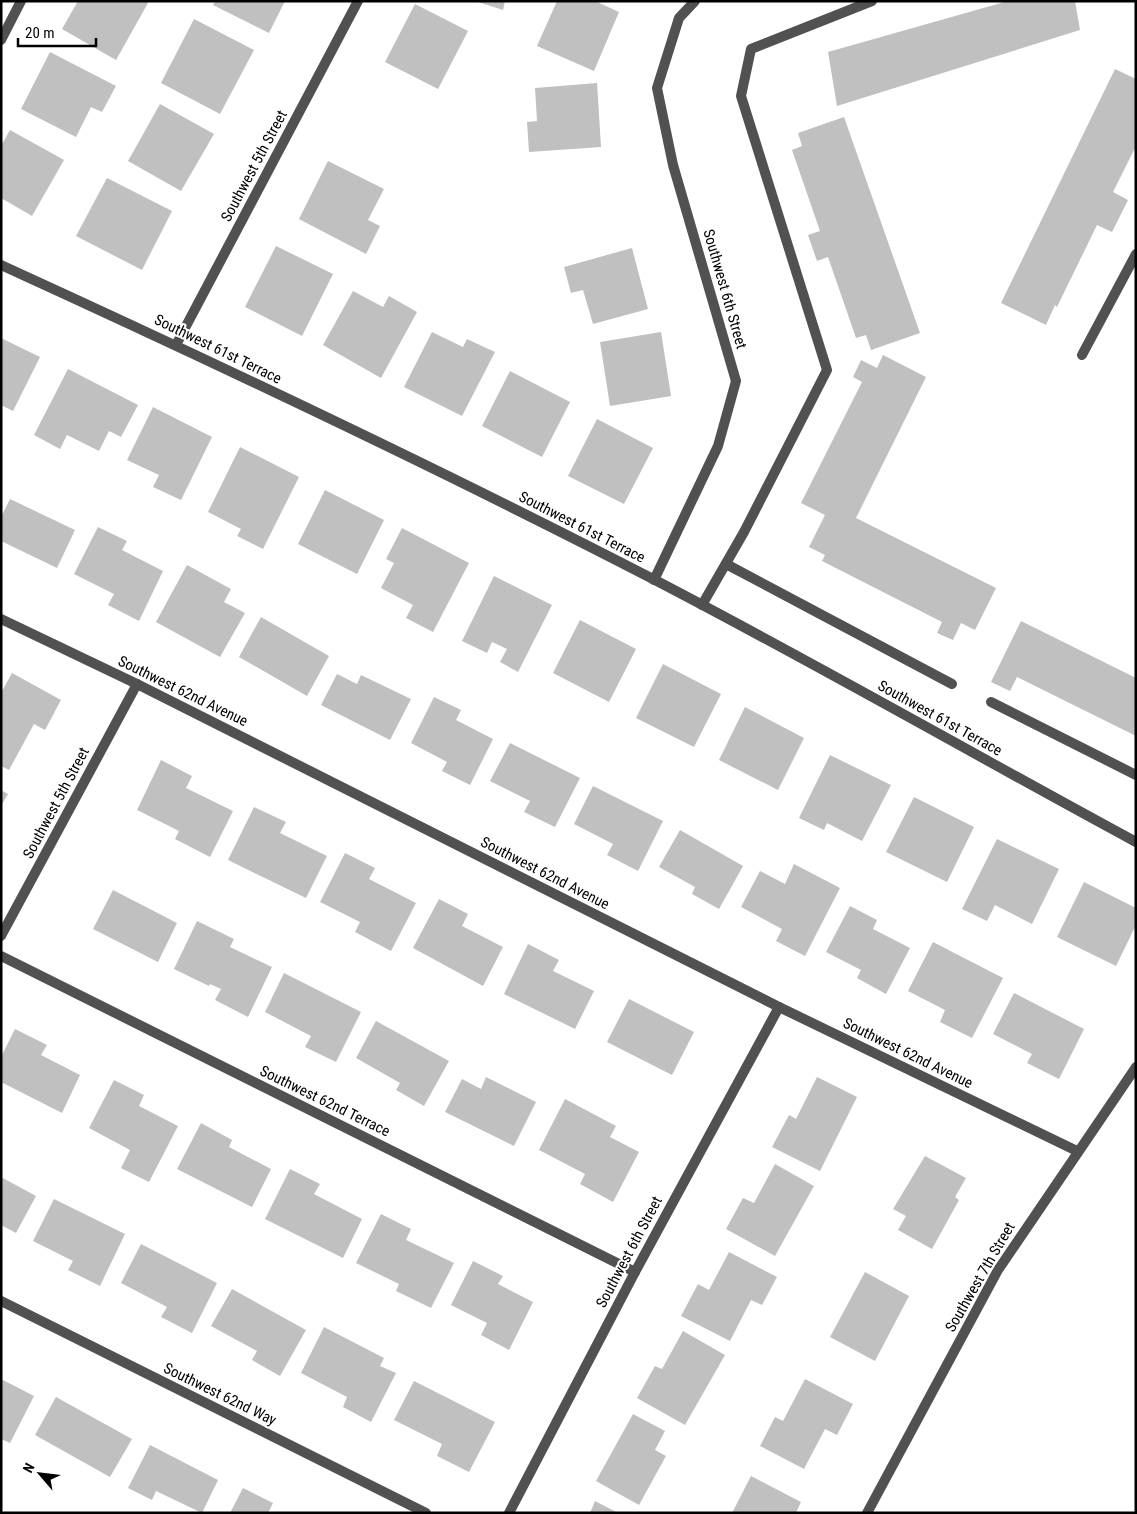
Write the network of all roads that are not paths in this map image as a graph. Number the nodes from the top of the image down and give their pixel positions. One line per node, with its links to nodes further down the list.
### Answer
1 (21, 1): 5 (street)
2 (358, 1): 8 (street, Southwest 5th Street)
3 (694, 1): 11 (street, Southwest 6th Street)
4 (872, 1): 10 (street)
5 (1, 40)
6 (1136, 254): 9 (street)
7 (1, 265): 8 (street, Southwest 61st Terrace)
8 (176, 345): 11 (street, Southwest 61st Terrace)
9 (1082, 356)
10 (726, 564): 12 (street); 15 (street)
11 (654, 580): 12 (street, Southwest 61st Terrace)
12 (702, 606): 18 (street, Southwest 61st Terrace)
13 (1, 619): 14 (street, Southwest 62nd Avenue)
14 (138, 684): 19 (street, Southwest 5th Street); 21 (street, Southwest 62nd Avenue)
15 (952, 684)
16 (991, 702): 17 (street)
17 (1136, 775)
18 (1136, 842)
19 (1, 936)
20 (1, 956): 24 (street, Southwest 62nd Terrace)
21 (779, 1007): 23 (street, Southwest 62nd Avenue); 24 (street, Southwest 6th Street)
22 (1136, 1067): 23 (street, Southwest 7th Street)
23 (1077, 1151): 28 (street, Southwest 7th Street)
24 (635, 1272): 27 (street, Southwest 6th Street)
25 (1, 1301): 26 (street, Southwest 62nd Way)
26 (426, 1513)
27 (509, 1513)
28 (867, 1513)

